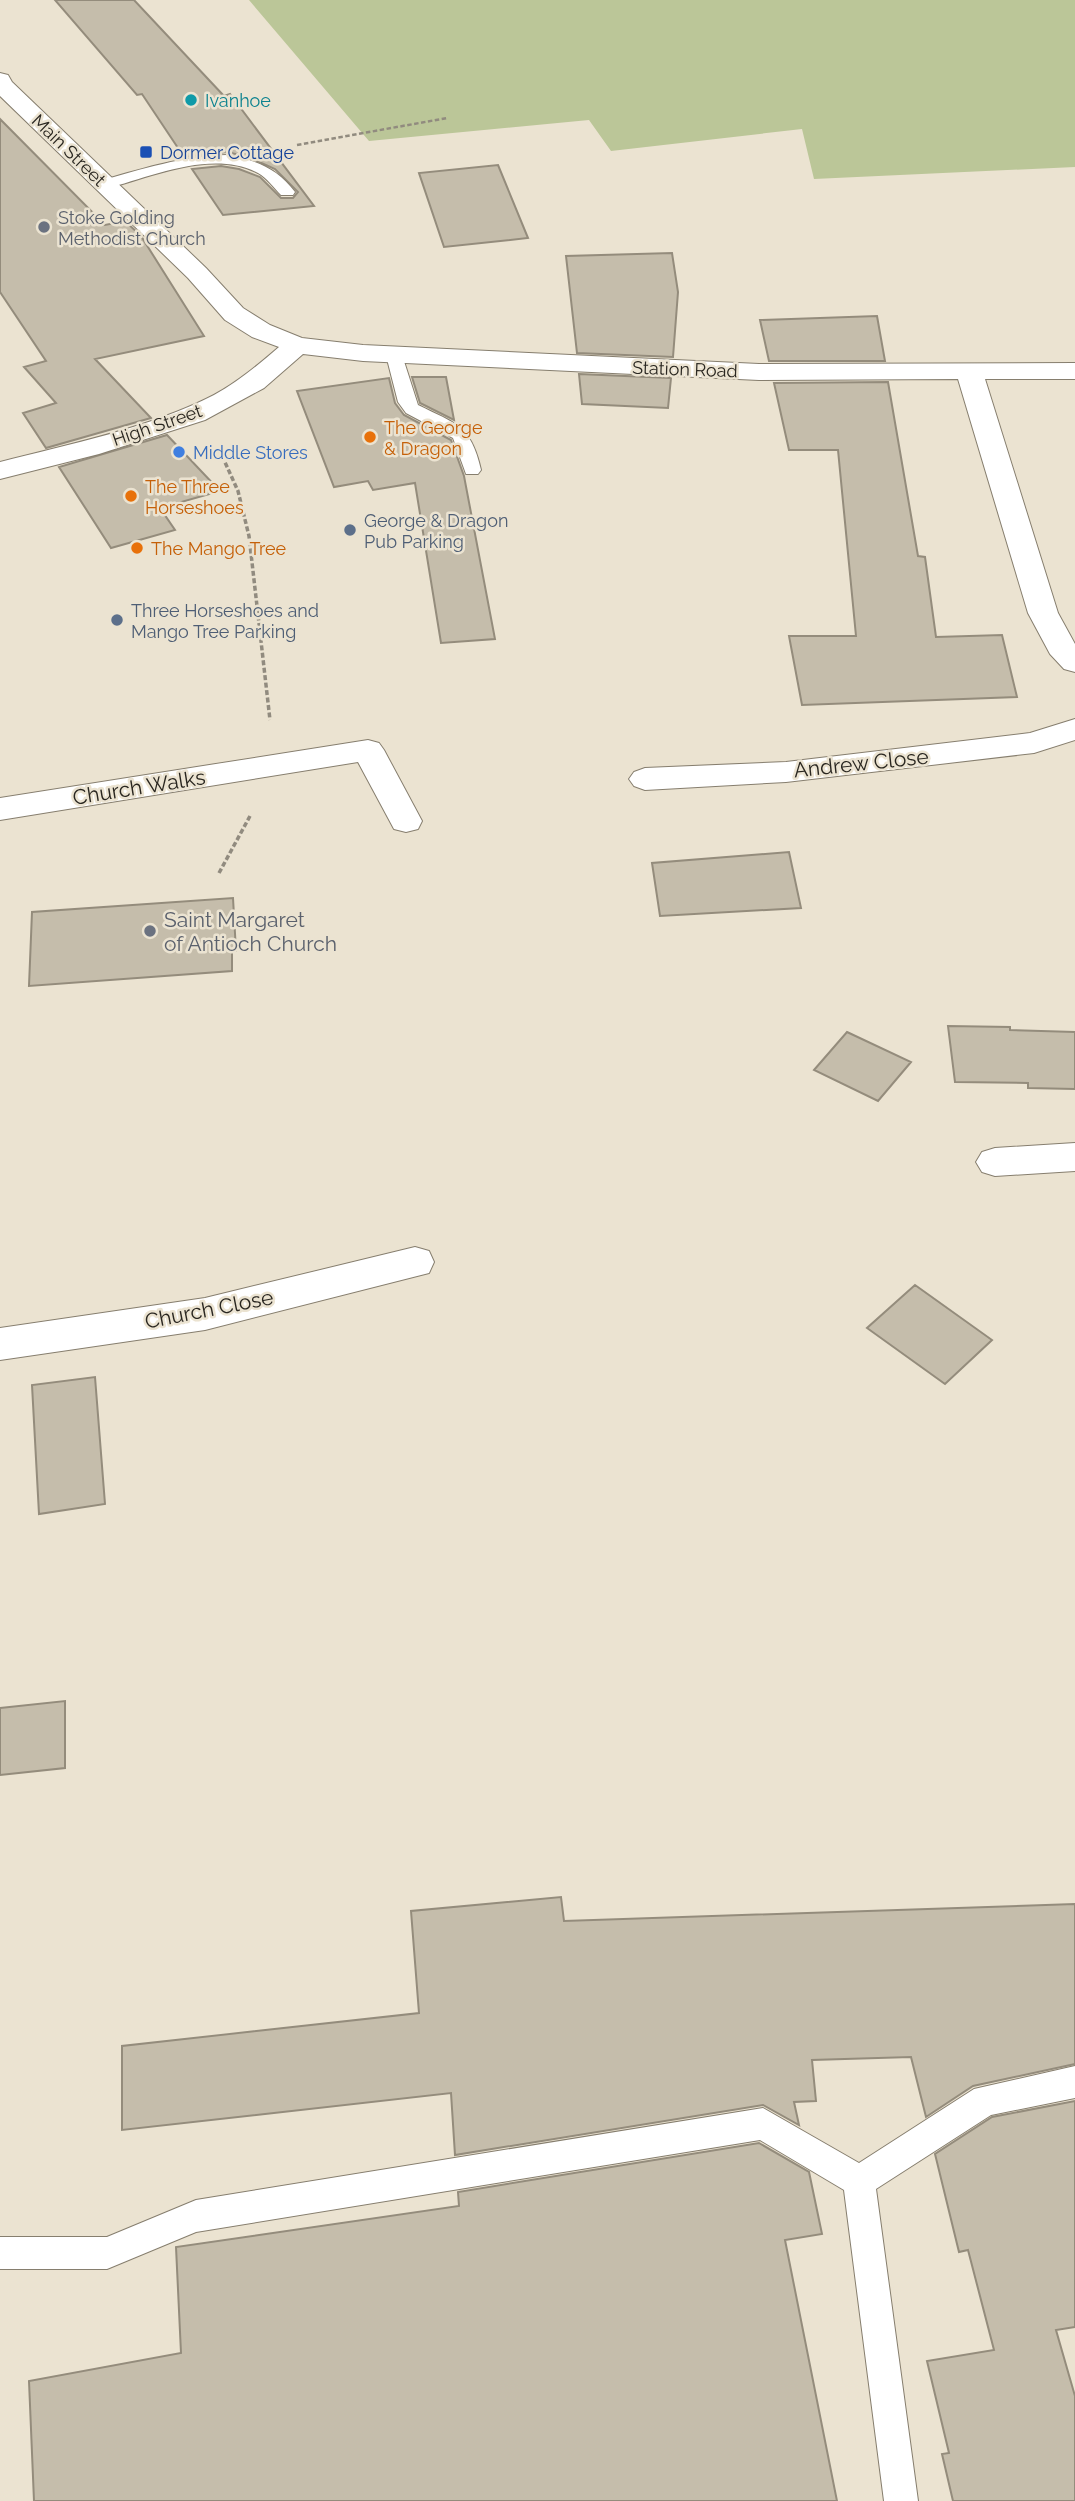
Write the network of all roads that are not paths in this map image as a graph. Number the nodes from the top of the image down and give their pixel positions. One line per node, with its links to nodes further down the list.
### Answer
1 (1, 84): 2 (street, Main Street)
2 (105, 184): 3 (lane); 4 (street, Main Street)
3 (287, 192)
4 (297, 345): 5 (street, Station Road); 9 (street, High Street)
5 (394, 355): 6 (street, Station Road); 8 (lane)
6 (969, 371): 7 (street, Station Road); 10 (street)
7 (1075, 371)
8 (472, 470)
9 (0, 471)
10 (1075, 662)
11 (1075, 729): 12 (street, Andrew Close)
12 (645, 779)
13 (0, 809): 14 (street, Church Walks)
14 (407, 821)
15 (1075, 1157): 16 (street)
16 (995, 1162)
17 (415, 1262): 18 (street, Church Close)
18 (0, 1344)
19 (1075, 2082): 20 (lane)
20 (859, 2180): 21 (lane); 22 (lane)
21 (0, 2253)
22 (901, 2501)

